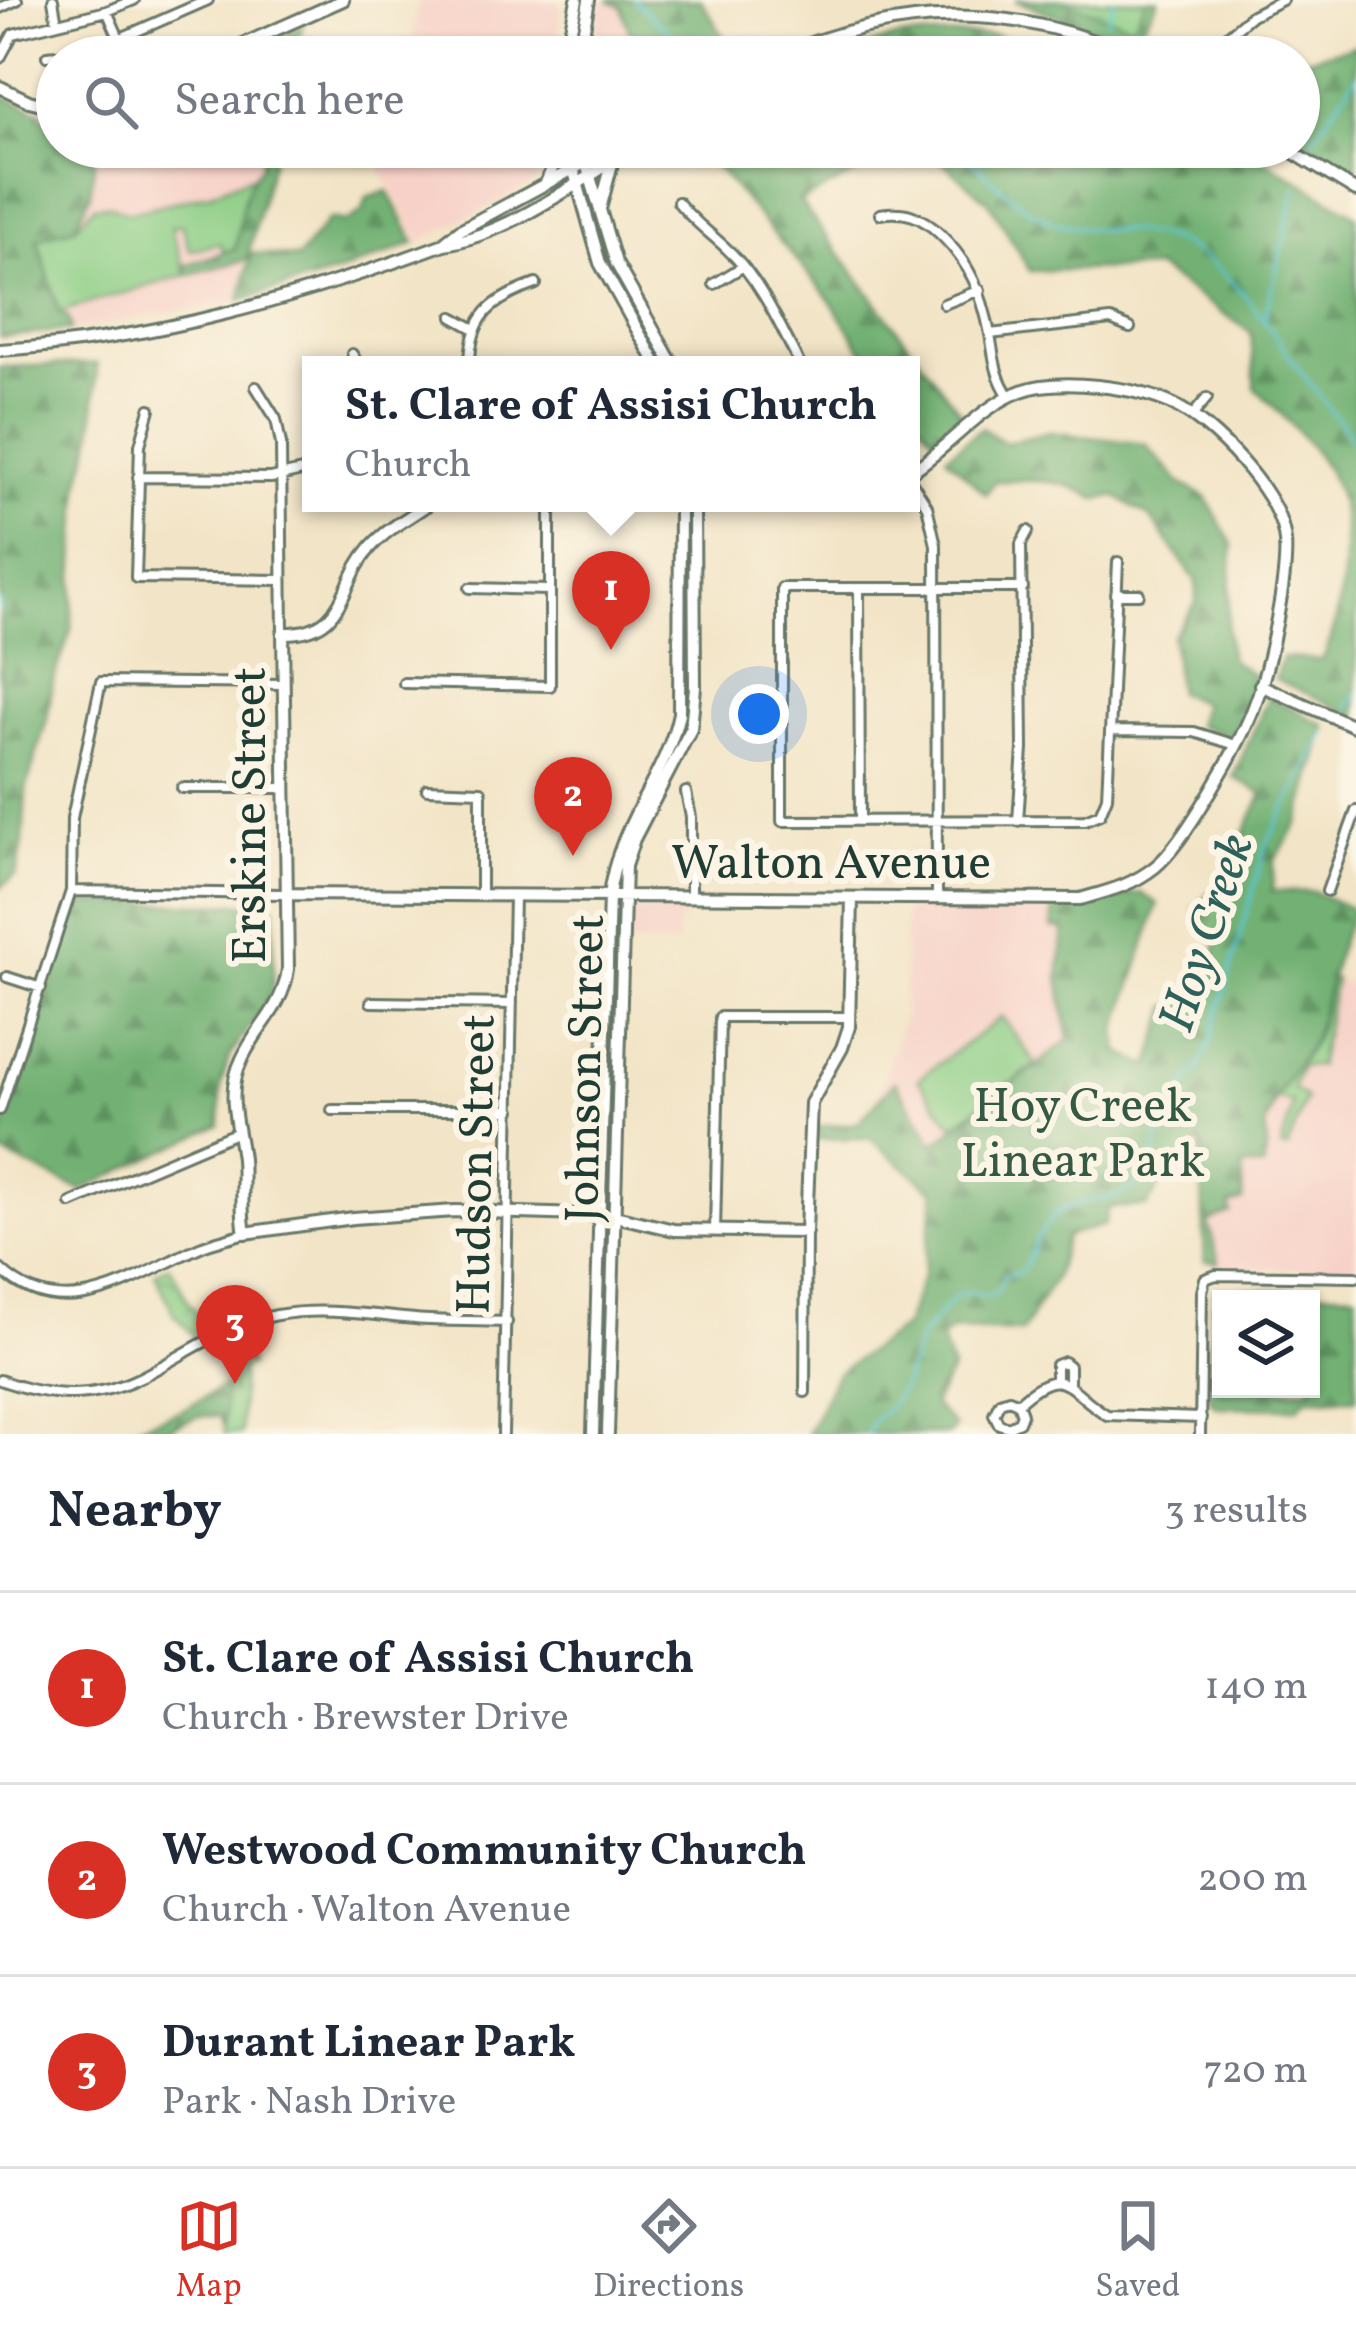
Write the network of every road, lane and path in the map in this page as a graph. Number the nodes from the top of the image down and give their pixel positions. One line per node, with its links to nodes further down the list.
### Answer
1 (16, 0): 9 (street)
2 (53, 0): 11 (street)
3 (134, 0): 10 (street)
4 (208, 0): 13 (street)
5 (343, 0): 14 (main road)
6 (577, 0): 15 (main road)
7 (589, 0): 16 (main road)
8 (1282, 0): 19 (street)
9 (0, 8)
10 (107, 11): 11 (street); 12 (street)
11 (57, 23): 20 (street)
12 (118, 36)
13 (125, 36)
14 (262, 36)
15 (569, 36)
16 (583, 36)
17 (834, 36): 18 (main road)
18 (1078, 36)
19 (1227, 36)
20 (0, 58)
21 (0, 87): 22 (main road)
22 (36, 103)
23 (554, 168): 30 (main road)
24 (571, 168): 29 (main road)
25 (590, 168): 28 (main road)
26 (610, 168): 35 (main road)
27 (1318, 168): 31 (main road)
28 (586, 170): 29 (main road); 35 (main road)
29 (574, 177): 30 (main road); 32 (main road); 34 (main road)
30 (545, 185): 37 (main road)
31 (1356, 191)
32 (550, 198): 34 (main road); 37 (main road)
33 (678, 202): 38 (street)
34 (581, 208): 49 (main road)
35 (599, 212): 50 (main road)
36 (880, 214): 41 (street)
37 (444, 244): 47 (main road)
38 (742, 267): 40 (street); 51 (street)
39 (536, 284): 44 (street)
40 (714, 284)
41 (980, 290): 42 (street); 46 (street)
42 (944, 304)
43 (453, 317): 44 (street)
44 (473, 328): 48 (street)
45 (1130, 328): 46 (street)
46 (990, 334): 53 (street)
47 (2, 350)
48 (471, 356)
49 (653, 356)
50 (669, 356)
51 (792, 356)
52 (256, 387): 59 (street, Erskine Street)
53 (1009, 396): 56 (main road); 57 (main road)
54 (1207, 398): 56 (street)
55 (150, 409): 60 (street)
56 (1192, 416): 79 (main road, Walton Avenue)
57 (920, 470)
58 (302, 471): 59 (street)
59 (281, 476): 60 (street); 68 (street, Erskine Street)
60 (139, 477): 68 (street)
61 (920, 495): 71 (street)
62 (417, 512): 76 (main road)
63 (550, 512): 73 (street)
64 (680, 512): 96 (main road, Johnson Street)
65 (694, 512): 96 (main road, Johnson Street)
66 (1028, 531): 72 (street)
67 (1118, 562): 74 (street)
68 (281, 580): 76 (street, Erskine Street)
69 (470, 588): 73 (street)
70 (859, 588): 71 (street); 88 (street); 88 (street)
71 (937, 588): 72 (street); 89 (street)
72 (1023, 588): 90 (street)
73 (549, 590): 77 (street)
74 (1116, 594): 75 (street); 81 (street)
75 (1139, 594)
76 (283, 633): 78 (main road, Erskine Street)
77 (404, 683)
78 (283, 684): 84 (main road, Erskine Street); 91 (street)
79 (1260, 685): 80 (main road); 82 (main road, Walton Avenue)
80 (1356, 727)
81 (1111, 731): 82 (street); 90 (street)
82 (1236, 745): 99 (main road, Walton Avenue)
83 (182, 788): 84 (street)
84 (282, 788): 93 (main road, Erskine Street)
85 (428, 789): 94 (street)
86 (686, 792): 97 (street)
87 (1356, 811): 92 (street)
88 (860, 820): 89 (street)
89 (938, 820): 90 (street); 99 (street)
90 (1018, 821)
91 (71, 891): 93 (street, Walton Avenue); 101 (street)
92 (1327, 891)
93 (285, 894): 94 (main road, Walton Avenue); 108 (main road, Erskine Street)
94 (481, 896): 95 (main road, Walton Avenue)
95 (514, 896): 96 (main road, Walton Avenue); 103 (street, Hudson Street)
96 (616, 896): 97 (main road, Walton Avenue); 111 (main road, Johnson Street); 112 (main road, Johnson Street)
97 (691, 897): 98 (main road, Walton Avenue)
98 (852, 898): 99 (main road, Walton Avenue); 104 (main road)
99 (938, 898)
100 (7, 977): 101 (street)
101 (41, 988): 106 (street)
102 (370, 1002): 103 (street)
103 (512, 1004): 105 (street, Hudson Street)
104 (849, 1017): 113 (street); 114 (main road)
105 (511, 1109): 107 (street); 110 (street, Hudson Street)
106 (0, 1110)
107 (332, 1110)
108 (238, 1132): 109 (street); 115 (main road, Erskine Street)
109 (71, 1203)
110 (509, 1213): 111 (main road); 115 (main road); 118 (street, Hudson Street)
111 (601, 1215): 112 (main road); 126 (main road, Johnson Street)
112 (615, 1216): 113 (main road); 127 (main road, Johnson Street)
113 (715, 1231): 114 (main road)
114 (806, 1232): 122 (street)
115 (245, 1233): 116 (street)
116 (0, 1269)
117 (1356, 1277): 124 (street)
118 (507, 1322): 119 (street); 125 (street, Hudson Street)
119 (0, 1380)
120 (1056, 1382): 121 (street); 121 (street); 123 (street)
121 (1069, 1383): 124 (street)
122 (805, 1392)
123 (1018, 1403)
124 (1201, 1418): 128 (street)
125 (503, 1434)
126 (593, 1434)
127 (608, 1434)
128 (1200, 1434)

